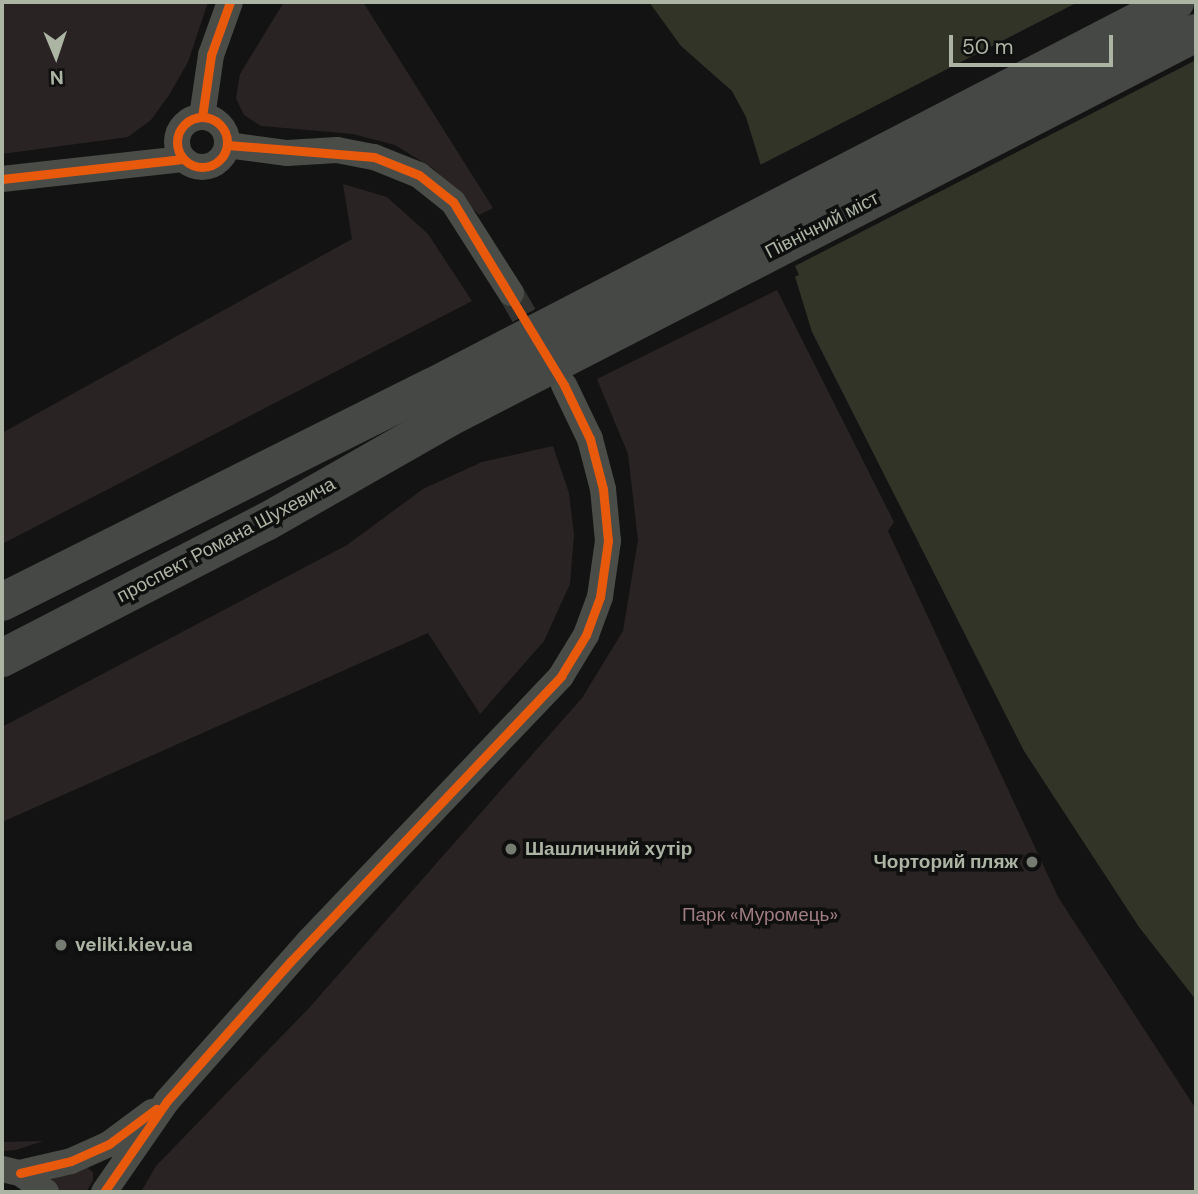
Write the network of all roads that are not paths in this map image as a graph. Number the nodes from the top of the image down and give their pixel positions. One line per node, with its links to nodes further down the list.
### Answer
1 (230, 2): 4 (street)
2 (1175, 2): 10 (main road, Північний міст, bridge)
3 (1196, 33): 10 (main road, Північний міст, bridge)
4 (202, 117): 5 (street); 6 (street)
5 (227, 145): 6 (street); 8 (street)
6 (183, 159): 7 (street)
7 (2, 179)
8 (511, 293)
9 (564, 385): 13 (street)
10 (440, 402): 11 (main road); 12 (main road, проспект Романа Шухевича)
11 (2, 603)
12 (2, 658)
13 (167, 1101): 14 (street); 16 (street)
14 (11, 1171): 15 (street)
15 (46, 1192)
16 (104, 1192)

